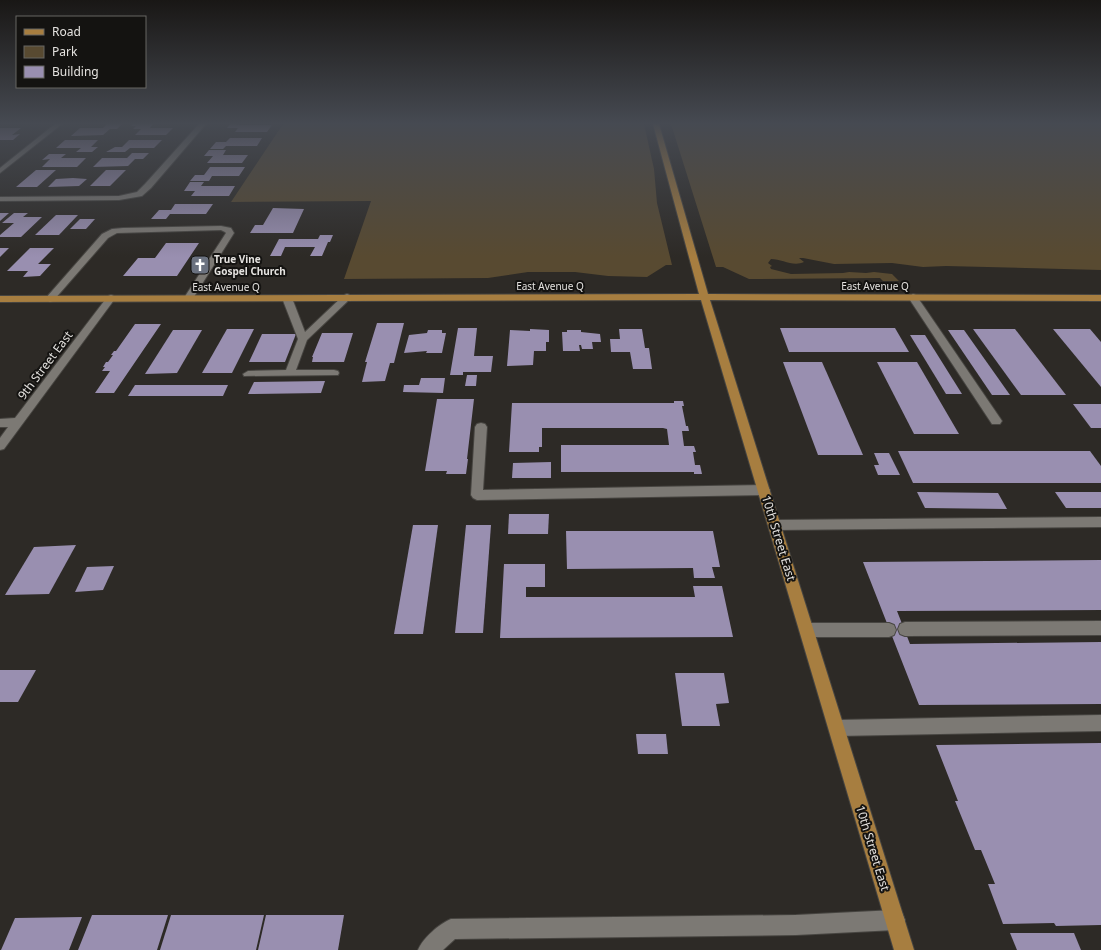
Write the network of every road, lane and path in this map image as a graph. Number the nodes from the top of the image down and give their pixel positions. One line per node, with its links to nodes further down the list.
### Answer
1 (164, 168): 3 (street)
2 (669, 168): 5 (main road, 10th Street East)
3 (0, 199)
4 (347, 297): 5 (main road, East Avenue Q); 9 (main road, East Avenue Q); 13 (street)
5 (705, 297): 6 (main road, East Avenue Q); 22 (main road, 10th Street East)
6 (913, 297): 10 (main road, East Avenue Q); 17 (street)
7 (111, 298): 8 (main road, East Avenue Q); 12 (main road, East Avenue Q); 18 (street, 9th Street East)
8 (189, 298): 9 (main road, East Avenue Q); 12 (street)
9 (287, 298): 13 (street)
10 (1101, 298)
11 (0, 299): 12 (main road, East Avenue Q)
12 (50, 299)
13 (303, 339): 16 (street)
14 (334, 373): 16 (street)
15 (248, 374): 16 (street)
16 (290, 374)
17 (996, 421)
18 (18, 422): 19 (street); 21 (street, 9th Street East)
19 (0, 423)
20 (481, 427): 22 (street)
21 (0, 446)
22 (764, 490): 24 (main road, 10th Street East)
23 (1101, 522): 24 (street)
24 (775, 526): 27 (main road, 10th Street East)
25 (1101, 628): 26 (street)
26 (905, 629)
27 (807, 630): 28 (street); 30 (main road, 10th Street East)
28 (889, 630)
29 (1101, 723): 30 (street)
30 (837, 728): 31 (main road, 10th Street East)
31 (895, 920): 32 (street); 33 (main road, 10th Street East)
32 (428, 950)
33 (904, 950)

